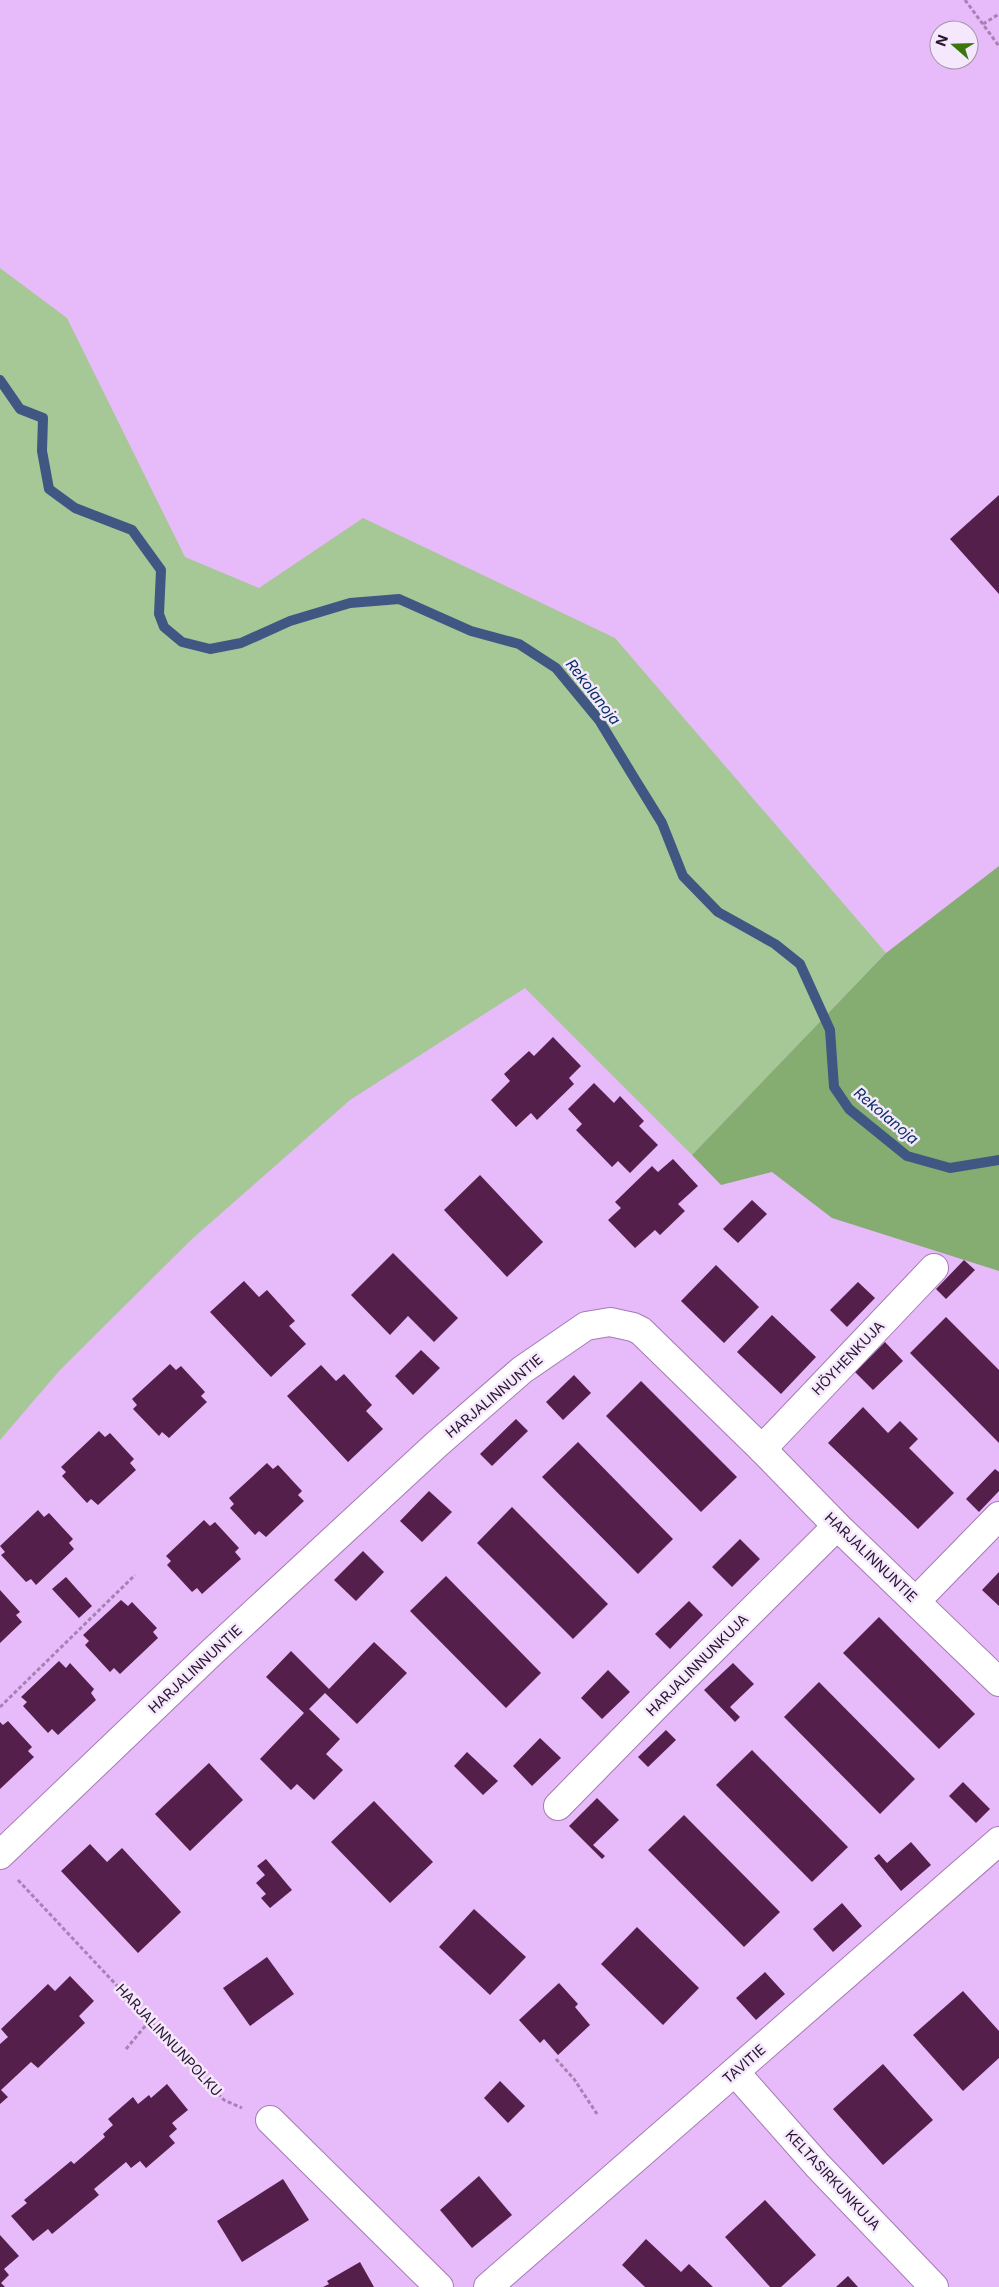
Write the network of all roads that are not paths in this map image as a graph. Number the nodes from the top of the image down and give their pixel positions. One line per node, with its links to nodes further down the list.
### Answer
1 (934, 1268): 2 (street, HÖYHENKUJA)
2 (762, 1448): 4 (street, HARJALINNUNTIE); 9 (street, HARJALINNUNTIE)
3 (999, 1516): 5 (street)
4 (837, 1526): 5 (street, HARJALINNUNTIE); 7 (street, HARJALINNUNKUJA)
5 (916, 1601): 6 (street, HARJALINNUNTIE)
6 (999, 1682)
7 (558, 1806)
8 (999, 1841): 10 (street, TAVITIE)
9 (6, 1864)
10 (735, 2072): 13 (street, TAVITIE); 14 (street, KELTASIRKUNKUJA)
11 (270, 2120): 12 (street)
12 (439, 2287)
13 (488, 2287)
14 (934, 2287)

